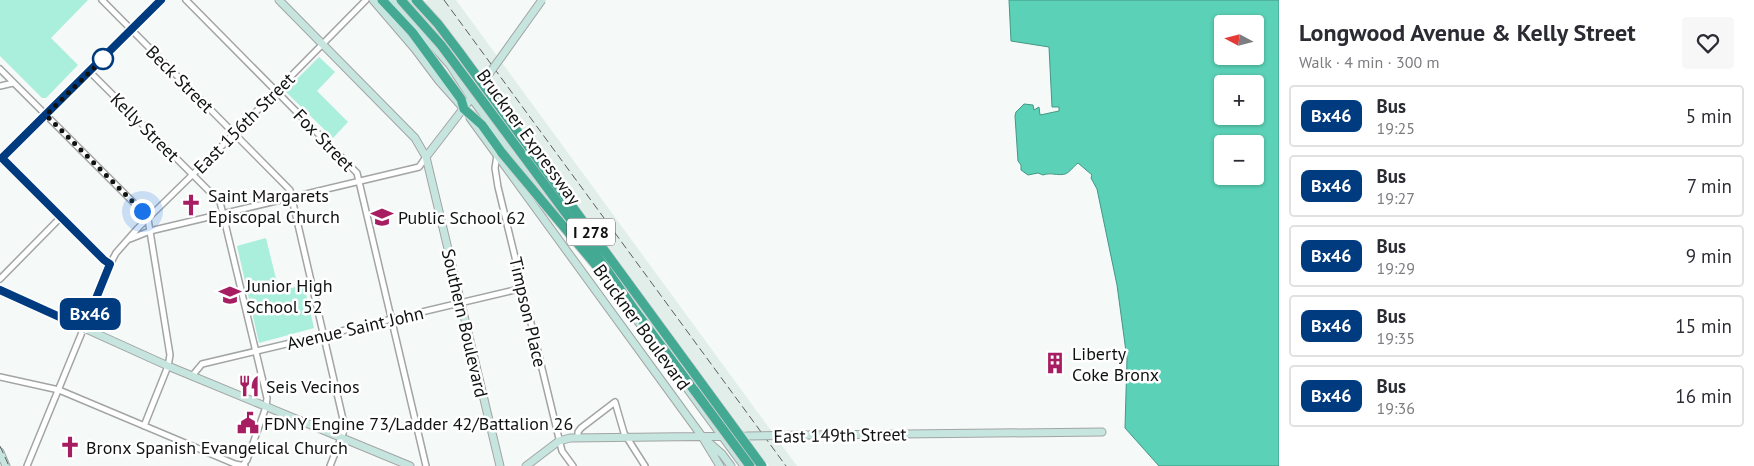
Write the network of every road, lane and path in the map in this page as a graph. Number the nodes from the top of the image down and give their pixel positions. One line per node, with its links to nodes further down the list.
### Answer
1 (102, 0): 13 (street, Beck Street)
2 (161, 0): 13 (main road)
3 (186, 0): 20 (street, Fox Street)
4 (279, 0): 14 (main road, Southern Boulevard)
5 (366, 0): 14 (street, East 156th Street)
6 (373, 0): 22 (main road)
7 (382, 0): 22 (highway)
8 (392, 0): 21 (main road, Bruckner Boulevard)
9 (401, 0): 41 (highway, Bruckner Expressway / I 278, bridge)
10 (408, 0): 18 (main road, Bruckner Boulevard)
11 (416, 0): 76 (highway, Bruckner Expressway / I 278, bridge)
12 (542, 0): 18 (main road, bridge)
13 (132, 30): 16 (main road); 24 (street, Beck Street)
14 (323, 44): 20 (street, East 156th Street); 26 (main road, Southern Boulevard)
15 (0, 69): 17 (street)
16 (90, 72): 23 (main road); 28 (street, Kelly Street)
17 (13, 83): 19 (street); 23 (street)
18 (482, 84): 21 (main road); 55 (main road, Bruckner Boulevard)
19 (0, 86)
20 (276, 91): 24 (street, East 156th Street); 29 (street, Fox Street)
21 (472, 98): 22 (main road); 54 (main road, Bruckner Boulevard)
22 (464, 109): 25 (highway); 26 (main road)
23 (46, 115): 27 (main road); 33 (street)
24 (235, 133): 28 (street, East 156th Street); 30 (street, Beck Street)
25 (500, 154): 38 (street, Timpson Place); 41 (highway, bridge); 53 (main road, Bruckner Boulevard)
26 (426, 157): 29 (street); 40 (main road, Southern Boulevard)
27 (0, 158): 32 (street)
28 (192, 174): 31 (street, Kelly Street); 33 (street, East 156th Street)
29 (360, 181): 30 (street); 42 (street, Fox Street)
30 (292, 198): 31 (street); 44 (street, Beck Street)
31 (223, 214): 34 (street); 45 (street, Kelly Street)
32 (62, 217): 36 (street); 37 (street)
33 (148, 219): 34 (street); 35 (street, East 156th Street)
34 (150, 231): 35 (street); 46 (street)
35 (130, 239): 36 (street, East 156th Street)
36 (110, 264): 43 (street, East 156th Street)
37 (0, 279)
38 (523, 288): 40 (street, Avenue Saint John); 59 (street, Timpson Place)
39 (0, 290): 43 (main road)
40 (461, 302): 42 (street, Avenue Saint John); 67 (main road, Southern Boulevard)
41 (636, 312): 74 (highway, Bruckner Expressway / I 278, bridge)
42 (392, 319): 44 (street, Avenue Saint John); 66 (street, Fox Street)
43 (84, 328): 46 (main road); 49 (street, East 156th Street)
44 (324, 335): 45 (street, Avenue Saint John); 58 (street, Beck Street)
45 (255, 351): 47 (street, Avenue Saint John); 50 (street, Kelly Street)
46 (168, 366): 47 (main road); 51 (street)
47 (192, 376): 50 (main road)
48 (0, 377): 49 (street)
49 (59, 390): 51 (street); 62 (street, East 156th Street)
50 (266, 407): 58 (main road); 63 (street)
51 (144, 426): 63 (street)
52 (1102, 432): 55 (main road, East 149th Street, bridge)
53 (701, 435): 54 (main road, East 149th Street); 57 (main road, East 149th Street); 71 (main road, Bruckner Boulevard); 72 (main road, Bruckner Boulevard)
54 (722, 436): 55 (main road, East 149th Street); 73 (main road, Bruckner Boulevard)
55 (732, 436): 75 (main road, Bruckner Boulevard)
56 (578, 437): 57 (main road, East 149th Street); 57 (street); 59 (main road, East 149th Street)
57 (626, 437): 70 (street)
58 (342, 438): 64 (street); 65 (main road)
59 (559, 441): 68 (main road, East 149th Street); 69 (street, Timpson Place)
60 (0, 452): 61 (main road)
61 (6, 466)
62 (28, 466)
63 (244, 466)
64 (330, 466)
65 (410, 466)
66 (426, 466)
67 (500, 466)
68 (526, 466)
69 (573, 466)
70 (644, 466)
71 (720, 466)
72 (731, 466)
73 (744, 466)
74 (750, 466)
75 (754, 466)
76 (762, 466)

